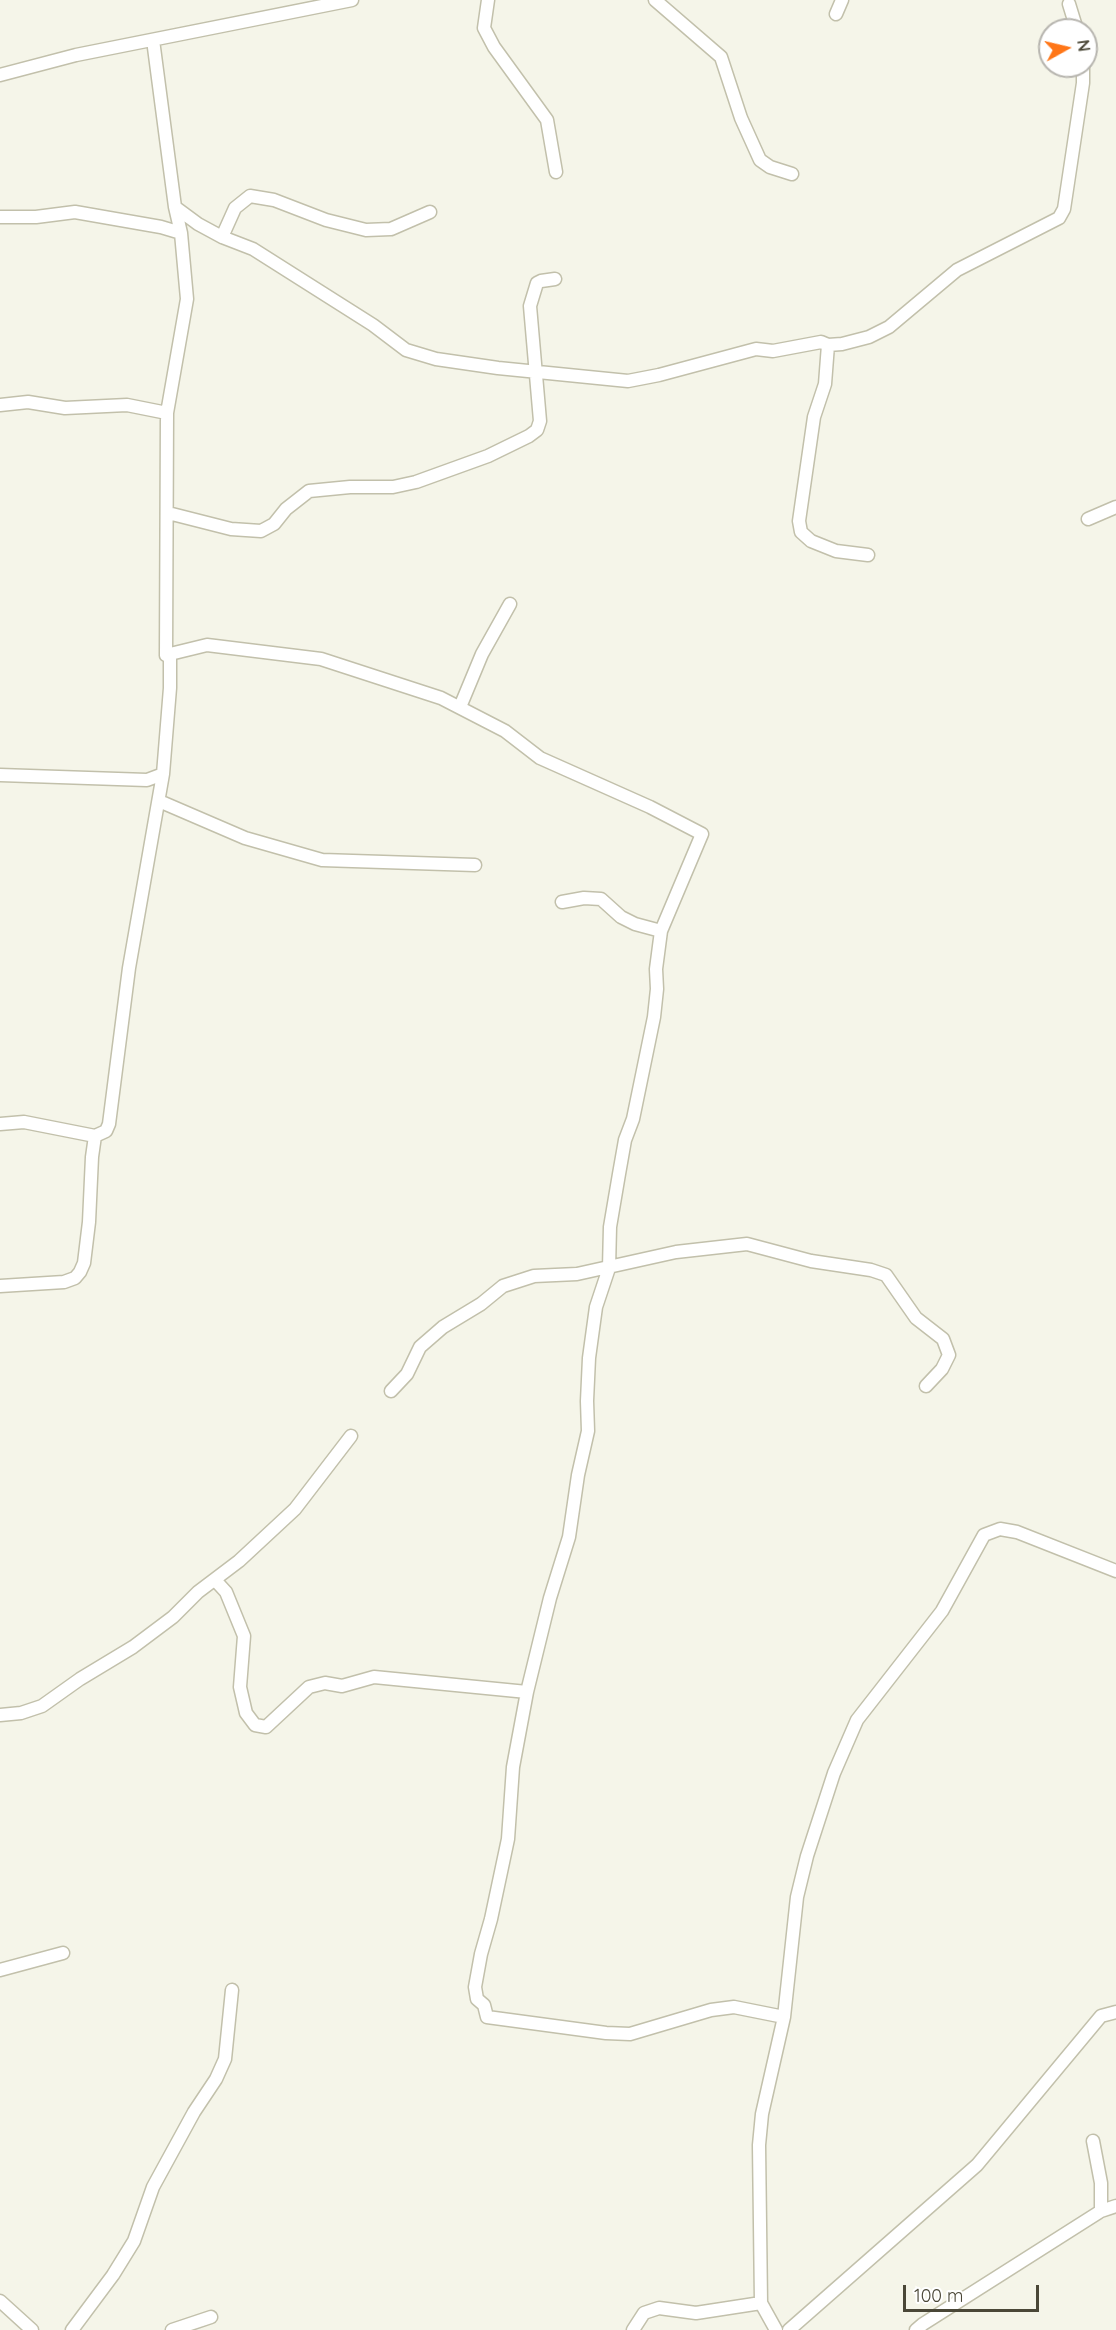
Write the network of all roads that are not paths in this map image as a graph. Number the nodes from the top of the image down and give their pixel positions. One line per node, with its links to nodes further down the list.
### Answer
1 (352, 0): 8 (street)
2 (488, 0): 11 (street)
3 (655, 0): 12 (street)
4 (842, 0): 6 (street)
5 (1069, 4): 7 (street)
6 (836, 14)
7 (1073, 18)
8 (153, 40): 9 (street); 13 (street)
9 (0, 75)
10 (1083, 78): 19 (street)
11 (556, 172)
12 (792, 174)
13 (175, 207): 16 (street); 17 (street)
14 (430, 212): 17 (street)
15 (0, 217): 16 (street)
16 (181, 233): 22 (street)
17 (222, 237): 20 (street)
18 (555, 279): 20 (street)
19 (828, 345): 20 (street); 26 (street)
20 (535, 371): 24 (street)
21 (0, 405): 22 (street)
22 (167, 413): 24 (street)
23 (1116, 507): 25 (street)
24 (168, 513): 28 (street)
25 (1088, 519)
26 (868, 555)
27 (510, 604): 29 (street)
28 (166, 655): 29 (street); 30 (street)
29 (460, 707): 36 (street)
30 (163, 774): 32 (street); 33 (street)
31 (0, 775): 32 (street)
32 (147, 780): 33 (street)
33 (160, 796): 34 (street); 38 (street)
34 (475, 865)
35 (562, 902): 36 (street)
36 (661, 931): 39 (street)
37 (0, 1124): 38 (street)
38 (95, 1136): 40 (street)
39 (609, 1268): 41 (street); 42 (street); 46 (street)
40 (0, 1286)
41 (926, 1386)
42 (391, 1391)
43 (351, 1436): 45 (street)
44 (1116, 1571): 52 (street)
45 (214, 1580): 46 (street); 47 (street)
46 (527, 1692): 52 (street)
47 (0, 1715)
48 (63, 1953): 49 (street)
49 (0, 1970)
50 (232, 1990): 60 (street)
51 (1116, 2012): 64 (street)
52 (784, 2017): 57 (street)
53 (1093, 2141): 55 (street)
54 (1116, 2206): 55 (street)
55 (1101, 2211): 65 (street)
56 (0, 2301): 59 (street)
57 (761, 2303): 62 (street); 63 (street)
58 (211, 2318): 61 (street)
59 (32, 2330)
60 (72, 2330)
61 (172, 2330)
62 (633, 2330)
63 (776, 2330)
64 (789, 2330)
65 (916, 2330)

